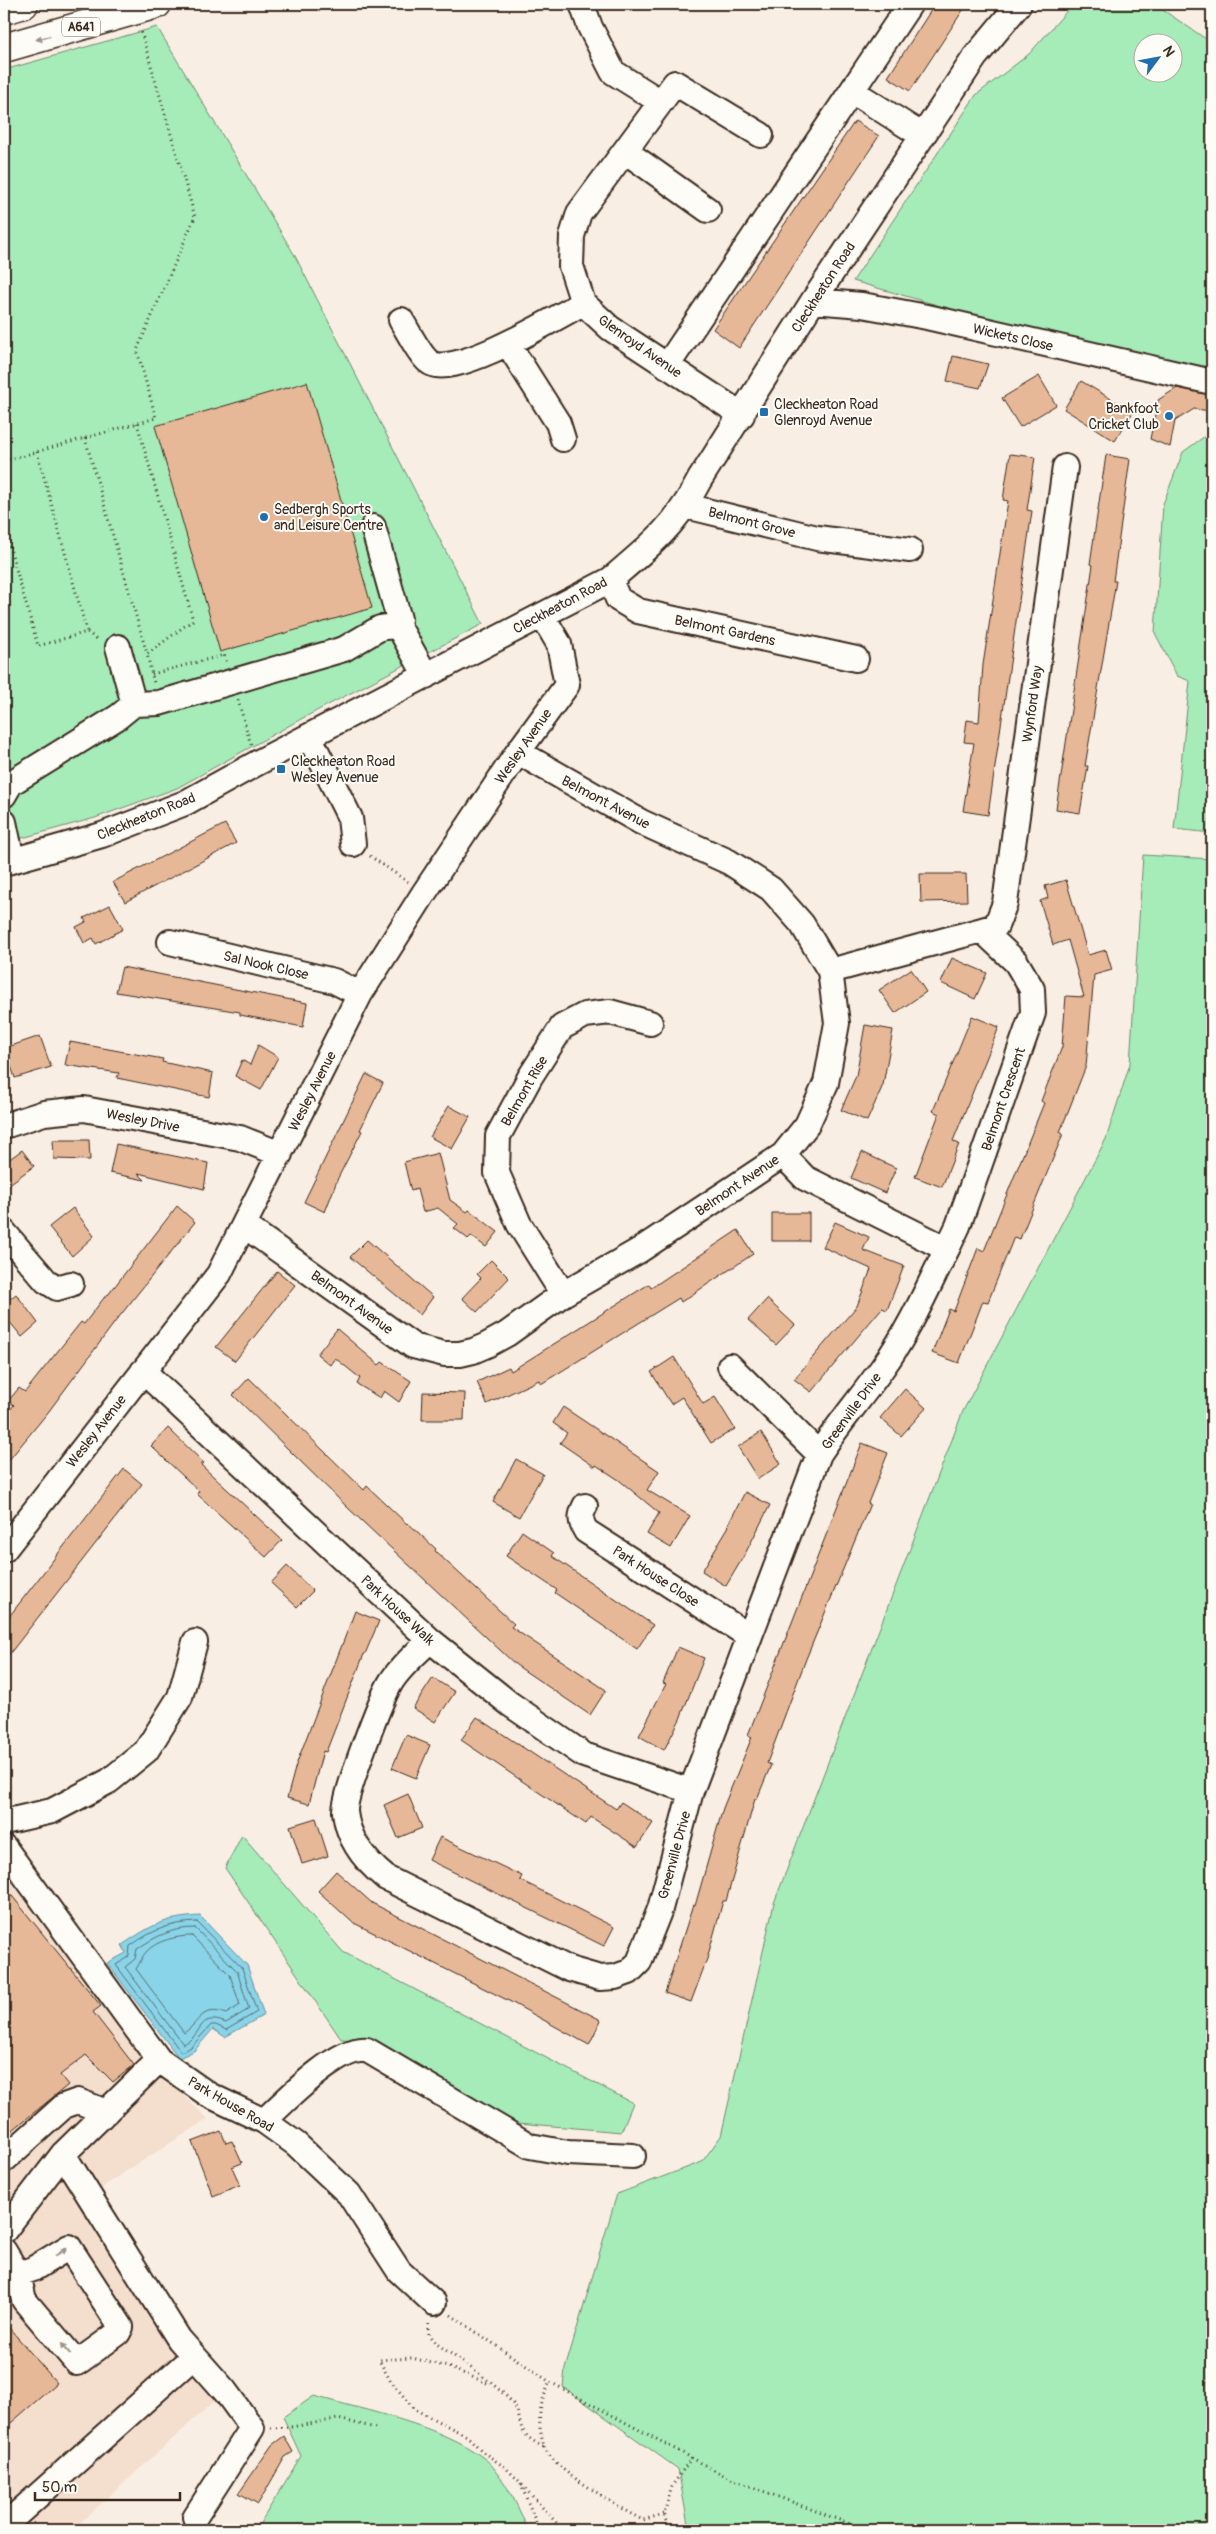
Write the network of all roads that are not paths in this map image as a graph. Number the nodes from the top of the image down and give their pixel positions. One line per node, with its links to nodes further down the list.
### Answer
1 (24, 4): 6 (main road)
2 (157, 4): 7 (main road, A641, one-way to 7)
3 (582, 4): 9 (street)
4 (910, 4): 8 (street)
5 (1019, 4): 11 (street, Cleckheaton Road)
6 (4, 10)
7 (4, 48)
8 (852, 91): 11 (street); 18 (street)
9 (661, 102): 10 (street, Glenroyd Avenue); 12 (street, Glenroyd Avenue)
10 (761, 134)
11 (923, 136): 14 (street, Cleckheaton Road)
12 (624, 151): 13 (street); 15 (street, Glenroyd Avenue)
13 (708, 210)
14 (813, 301): 19 (street, Wickets Close); 20 (street, Cleckheaton Road)
15 (583, 303): 17 (street); 18 (street, Glenroyd Avenue)
16 (400, 320): 17 (street)
17 (508, 344): 21 (street)
18 (667, 366): 20 (street, Glenroyd Avenue)
19 (1212, 382)
20 (742, 415): 23 (street, Cleckheaton Road)
21 (563, 439)
22 (1065, 467): 39 (street, Wynford Way)
23 (686, 506): 25 (street, Belmont Grove); 26 (street, Cleckheaton Road)
24 (373, 527): 28 (street)
25 (910, 550)
26 (610, 580): 27 (street, Cleckheaton Road); 30 (street, Belmont Gardens)
27 (542, 615): 31 (street, Cleckheaton Road); 34 (street, Wesley Avenue)
28 (396, 628): 31 (street); 32 (street)
29 (112, 646): 32 (street)
30 (856, 659)
31 (426, 676): 33 (street, Cleckheaton Road)
32 (134, 704): 35 (street)
33 (309, 736): 37 (street); 38 (street, Cleckheaton Road)
34 (518, 752): 41 (street, Belmont Avenue); 42 (street, Wesley Avenue)
35 (4, 795)
36 (4, 822): 38 (street)
37 (353, 844)
38 (8, 861)
39 (982, 930): 41 (street); 49 (street, Belmont Crescent)
40 (170, 942): 42 (street, Sal Nook Close)
41 (830, 971): 46 (street, Belmont Avenue)
42 (360, 994): 45 (street, Wesley Avenue)
43 (650, 1023): 51 (street, Belmont Rise)
44 (4, 1126): 45 (street, Wesley Drive)
45 (280, 1154): 47 (street, Wesley Avenue)
46 (783, 1155): 49 (street); 51 (street, Belmont Avenue)
47 (245, 1226): 51 (street, Belmont Avenue); 53 (street, Wesley Avenue)
48 (4, 1232): 50 (street)
49 (946, 1249): 54 (street, Greenville Drive)
50 (71, 1284)
51 (563, 1294)
52 (730, 1366): 54 (street)
53 (143, 1371): 56 (street, Wesley Avenue); 58 (street, Park House Walk)
54 (819, 1454): 57 (street, Greenville Drive)
55 (585, 1506): 57 (street, Park House Close)
56 (4, 1550)
57 (749, 1636): 60 (street, Greenville Drive)
58 (430, 1640): 60 (street, Park House Walk); 60 (street, Greenville Drive)
59 (195, 1642): 61 (street)
60 (691, 1791)
61 (4, 1822)
62 (4, 1847): 63 (street, Park House Road)
63 (159, 2060): 64 (street); 65 (street, Park House Road)
64 (106, 2112): 66 (street); 68 (street)
65 (264, 2121): 67 (street); 72 (street, Park House Road)
66 (63, 2154): 69 (street); 73 (street)
67 (633, 2156)
68 (4, 2160)
69 (4, 2232)
70 (4, 2251): 71 (street)
71 (18, 2274): 71 (street, one-way to 71)
72 (434, 2303)
73 (194, 2356): 74 (street); 75 (street)
74 (195, 2517)
75 (4, 2526)

